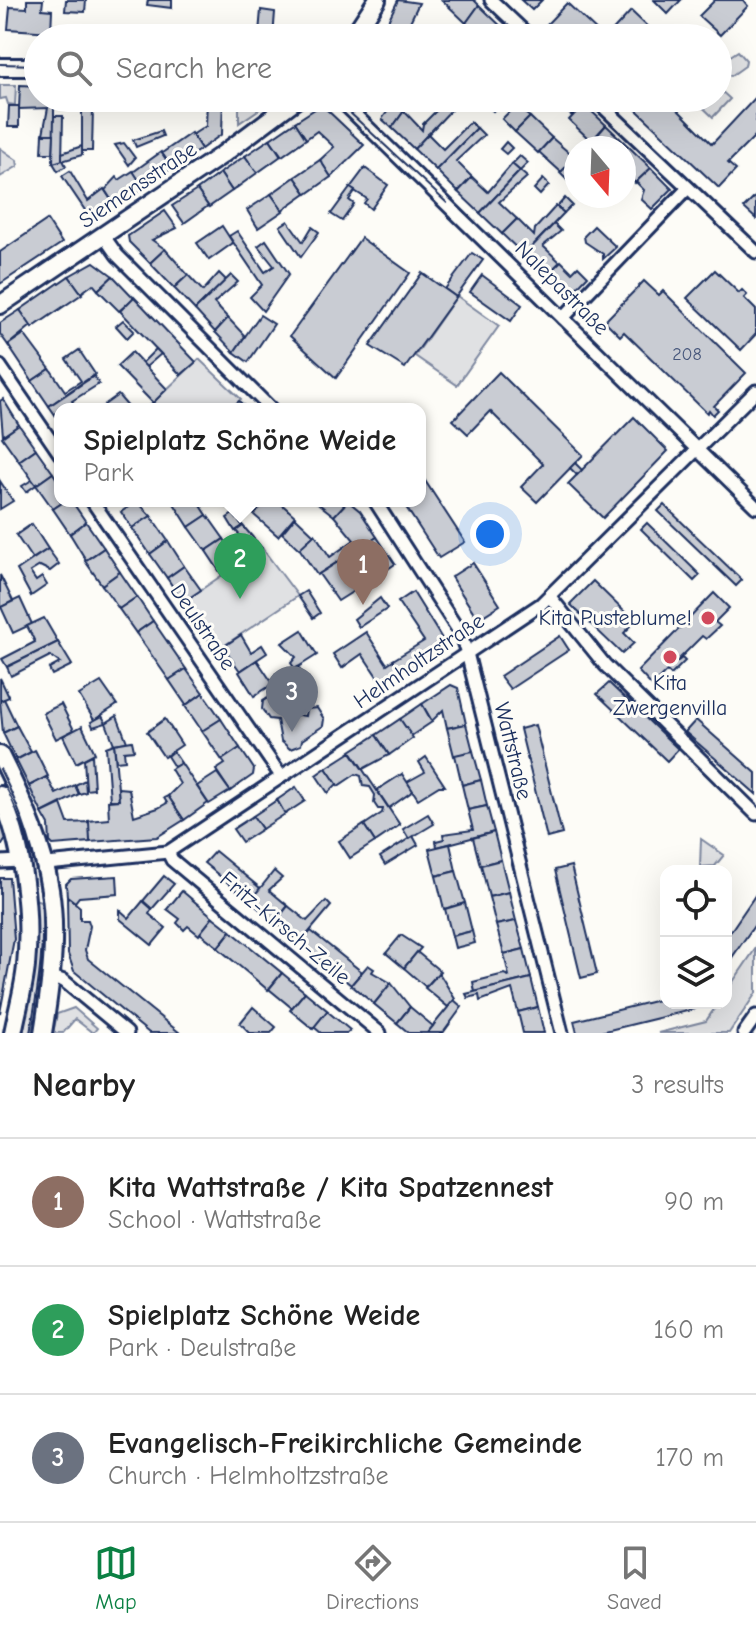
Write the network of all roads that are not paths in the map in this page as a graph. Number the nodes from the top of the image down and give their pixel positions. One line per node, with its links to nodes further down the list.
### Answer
1 (377, 0): 3 (main road)
2 (491, 0): 4 (street)
3 (361, 24)
4 (516, 24)
5 (0, 67): 6 (main road)
6 (24, 67)
7 (279, 112): 11 (main road, Siemensstraße)
8 (352, 112): 14 (street, Nalepastraße)
9 (609, 112): 10 (street)
10 (688, 188): 12 (street); 14 (street)
11 (103, 235): 13 (main road, Siemensstraße); 17 (street)
12 (756, 252)
13 (0, 305)
14 (563, 318): 19 (street, Nalepastraße)
15 (0, 366): 18 (street)
16 (756, 391): 19 (street, Helmholtzstraße)
17 (265, 403)
18 (54, 445)
19 (698, 449): 22 (street, Nalepastraße); 23 (street, Helmholtzstraße)
20 (96, 507): 26 (street, Deulstraße)
21 (379, 507): 24 (street, Wattstraße)
22 (756, 507)
23 (551, 598): 24 (street, Helmholtzstraße); 28 (street)
24 (467, 653): 26 (street, Helmholtzstraße); 39 (street, Wattstraße)
25 (0, 755): 32 (main road)
26 (281, 776): 29 (street, Helmholtzstraße)
27 (0, 795): 30 (main road)
28 (756, 814)
29 (168, 852): 32 (street, Helmholtzstraße); 38 (street, Fritz-Kirsch-Zeile)
30 (21, 861): 31 (street); 35 (main road)
31 (0, 862)
32 (47, 864): 33 (main road)
33 (52, 977): 36 (main road); 37 (street)
34 (756, 1016): 40 (street)
35 (13, 1033)
36 (43, 1033)
37 (127, 1033)
38 (380, 1033)
39 (562, 1033)
40 (744, 1033)

